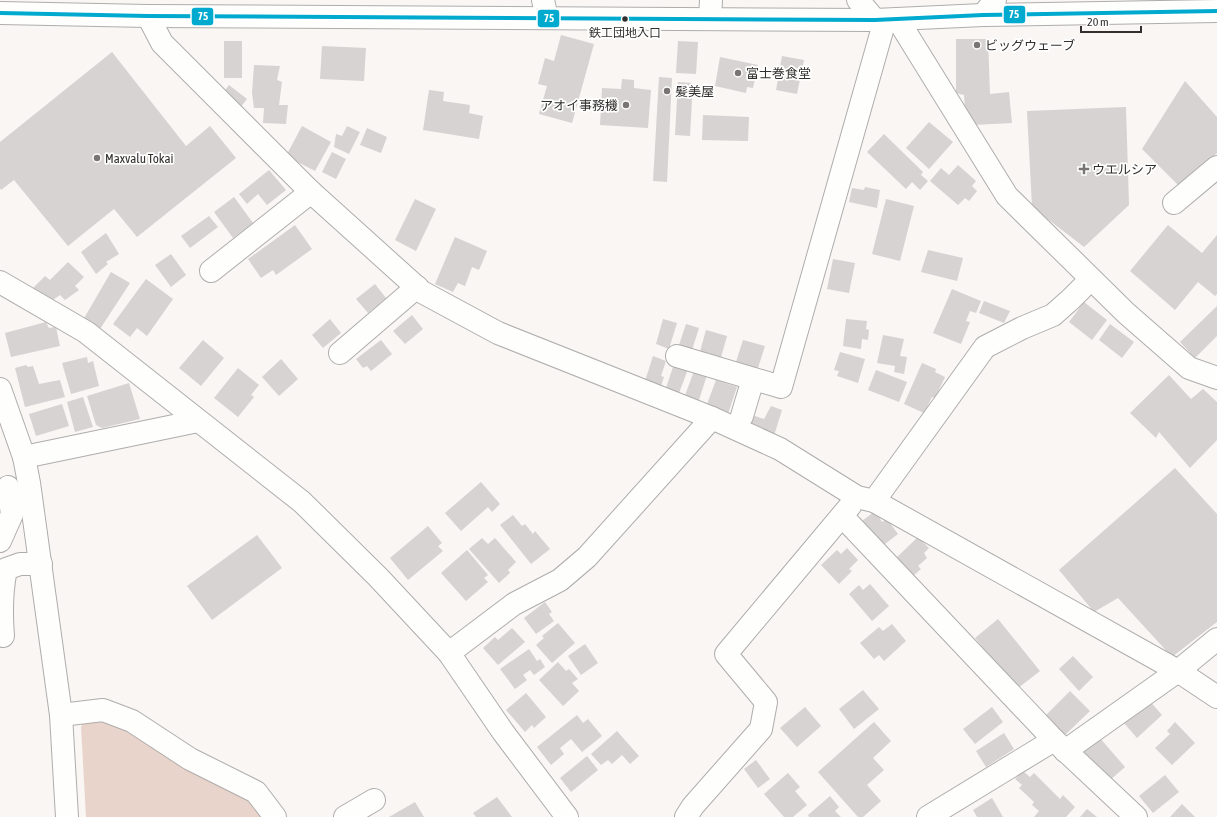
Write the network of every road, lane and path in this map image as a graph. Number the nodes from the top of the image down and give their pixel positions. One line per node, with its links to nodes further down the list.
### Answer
1 (858, 0): 8 (street)
2 (989, 8): 5 (street); 8 (street)
3 (545, 9): 4 (street); 7 (street)
4 (710, 9): 8 (street)
5 (1217, 11)
6 (0, 14): 7 (street)
7 (148, 16): 10 (street)
8 (886, 20): 13 (street); 19 (street)
9 (1217, 167): 11 (street)
10 (312, 192): 12 (street); 15 (street)
11 (1174, 203)
12 (211, 271)
13 (1091, 279): 18 (street); 27 (street)
14 (0, 282): 23 (street)
15 (417, 287): 16 (street); 22 (street)
16 (340, 352)
17 (677, 356): 19 (street)
18 (1217, 378)
19 (753, 379): 21 (street)
20 (0, 390): 24 (street)
21 (742, 416)
22 (712, 418): 27 (street); 33 (street)
23 (198, 421): 24 (street); 33 (street)
24 (24, 457): 25 (street)
25 (29, 483): 26 (street); 30 (street)
26 (4, 488): 29 (street)
27 (866, 499): 28 (street); 34 (street)
28 (842, 516): 37 (street); 43 (street)
29 (0, 542)
30 (41, 564): 31 (street); 36 (street)
31 (3, 636)
32 (1217, 639): 34 (street)
33 (449, 653): 42 (street)
34 (1178, 671): 35 (street); 37 (street)
35 (1217, 697)
36 (61, 715): 39 (street); 40 (street)
37 (1060, 745): 44 (street); 45 (street)
38 (374, 800): 41 (street)
39 (67, 817)
40 (275, 817)
41 (345, 817)
42 (567, 817)
43 (686, 817)
44 (928, 817)
45 (1136, 817)

